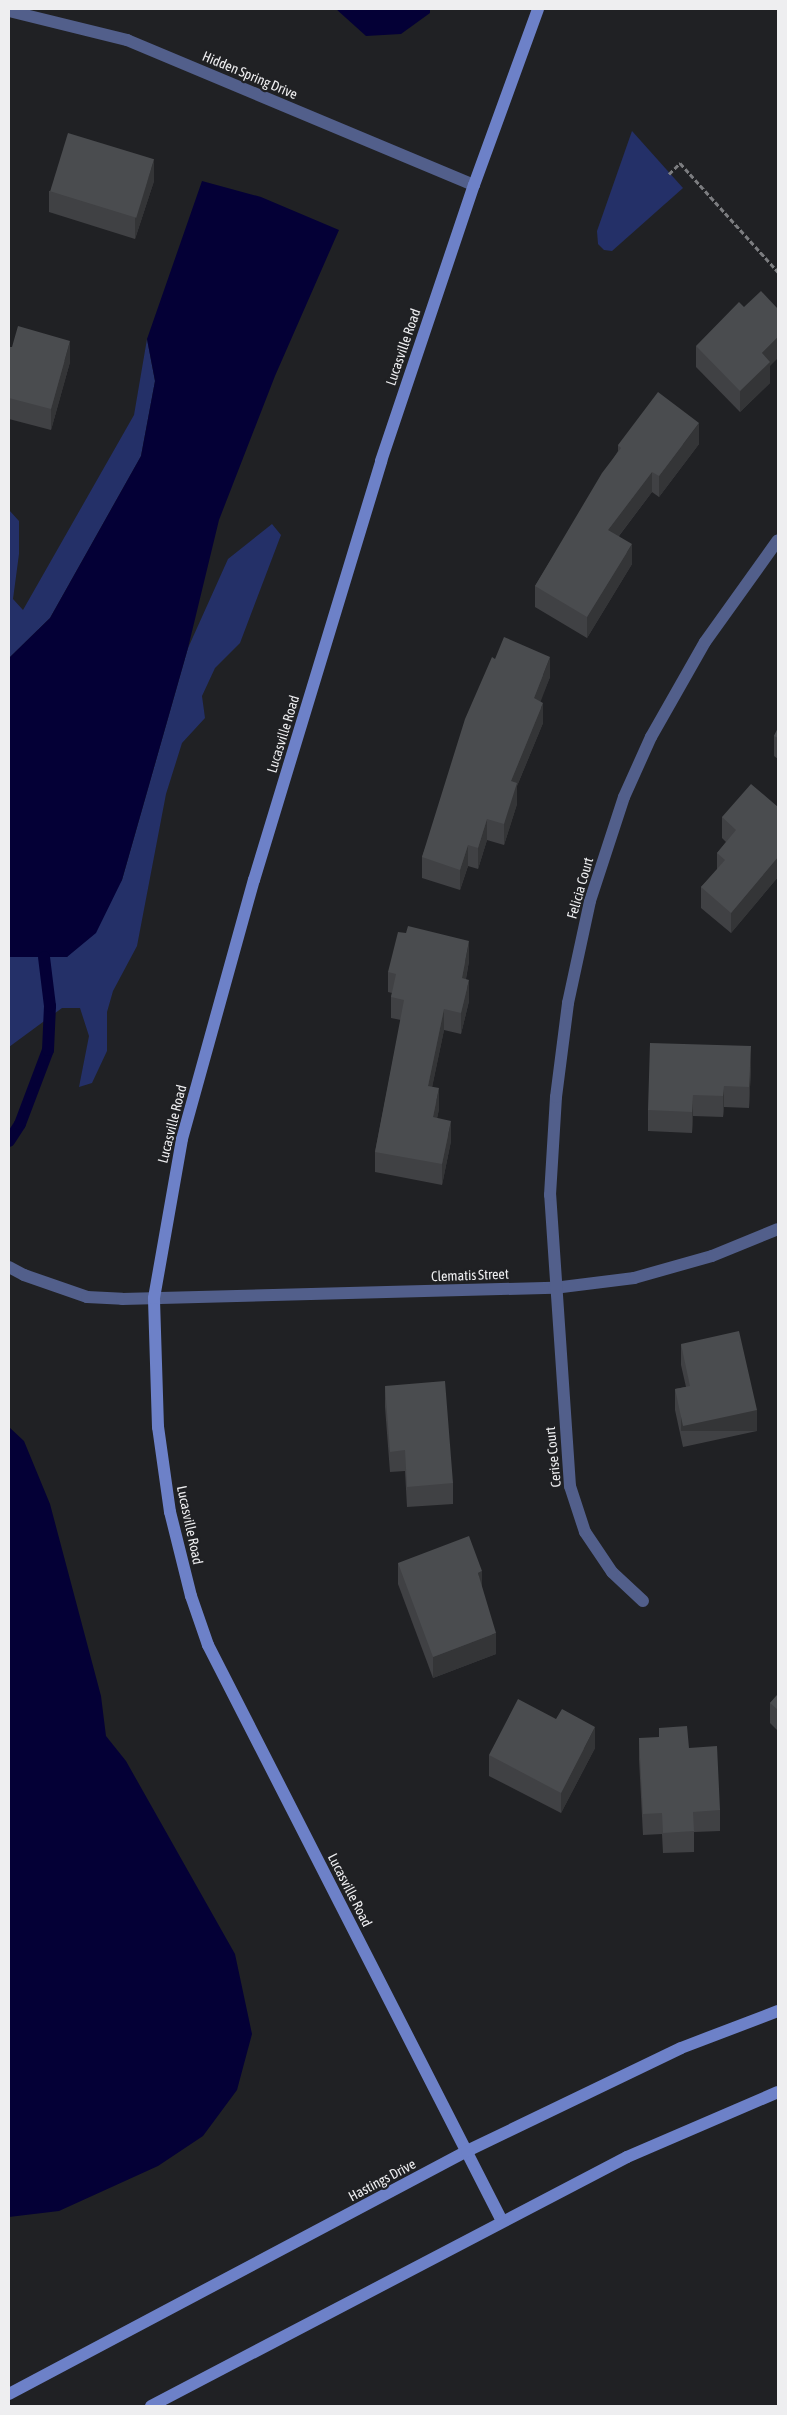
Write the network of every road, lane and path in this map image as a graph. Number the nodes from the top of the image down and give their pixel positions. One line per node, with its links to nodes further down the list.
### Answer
1 (538, 9): 5 (street, Lucasville Road)
2 (9, 11): 3 (street, Hidden Spring Drive)
3 (37, 12): 5 (street, Hidden Spring Drive)
4 (669, 174): 6 (path)
5 (474, 185): 11 (street, Lucasville Road)
6 (778, 272)
7 (778, 540): 10 (street, Felicia Court)
8 (778, 1229): 10 (street, Clematis Street)
9 (9, 1266): 11 (street, Clematis Street)
10 (554, 1288): 11 (street, Clematis Street); 12 (street, Cerise Court)
11 (154, 1298): 15 (street, Lucasville Road)
12 (643, 1601)
13 (778, 2011): 15 (street, Hastings Drive)
14 (778, 2092): 16 (street)
15 (467, 2152): 16 (street, Lucasville Road); 17 (street, Hastings Drive)
16 (502, 2221): 18 (street)
17 (9, 2394)
18 (151, 2406)

